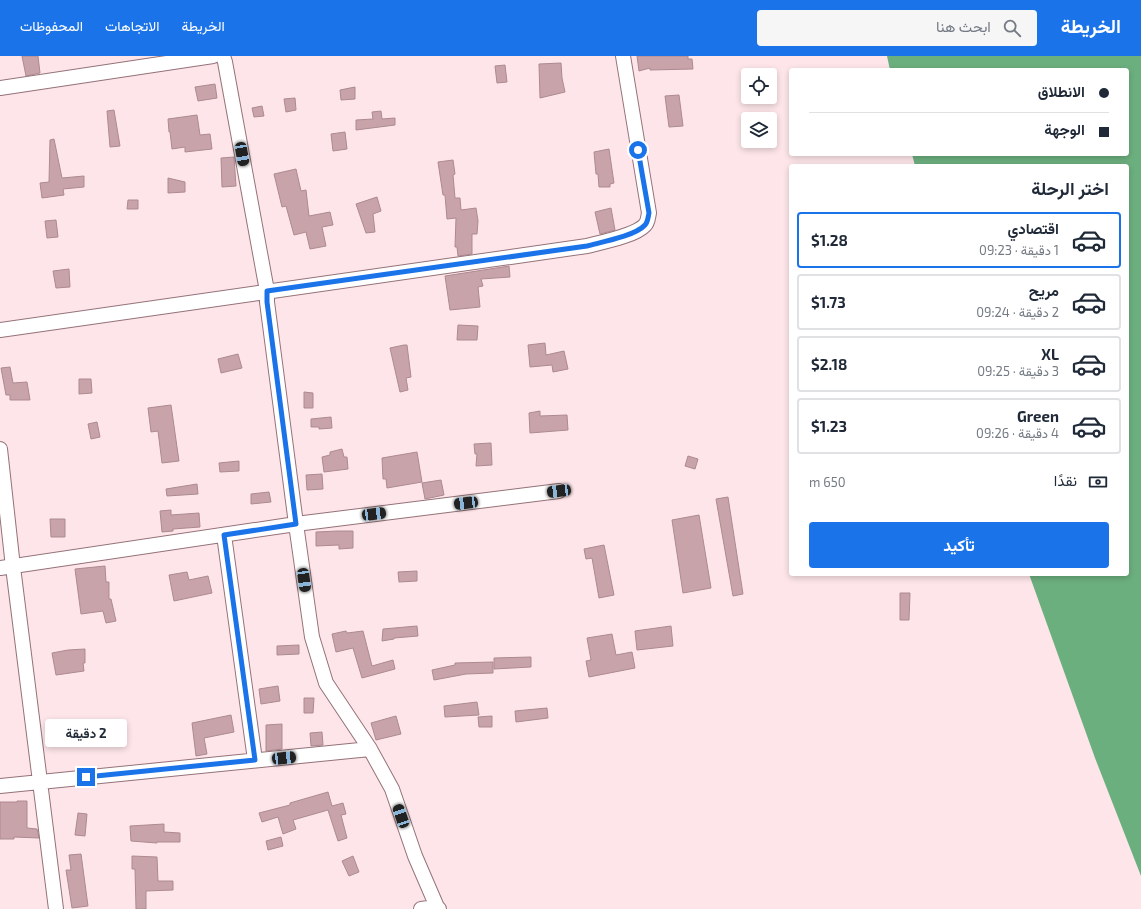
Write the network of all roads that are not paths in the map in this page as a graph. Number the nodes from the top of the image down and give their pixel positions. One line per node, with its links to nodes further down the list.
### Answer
1 (213, 56): 4 (street)
2 (223, 56): 5 (street)
3 (623, 56): 5 (street)
4 (0, 88)
5 (267, 291): 6 (street); 9 (street)
6 (0, 330)
7 (0, 449): 11 (street)
8 (559, 491): 9 (street)
9 (296, 524): 10 (street); 12 (street)
10 (224, 535): 11 (street); 13 (street)
11 (6, 568): 14 (street)
12 (370, 749): 13 (street); 16 (street)
13 (255, 760): 14 (street)
14 (40, 782): 15 (street); 17 (street)
15 (0, 786)
16 (438, 908): 18 (street)
17 (56, 909)
18 (421, 909)

